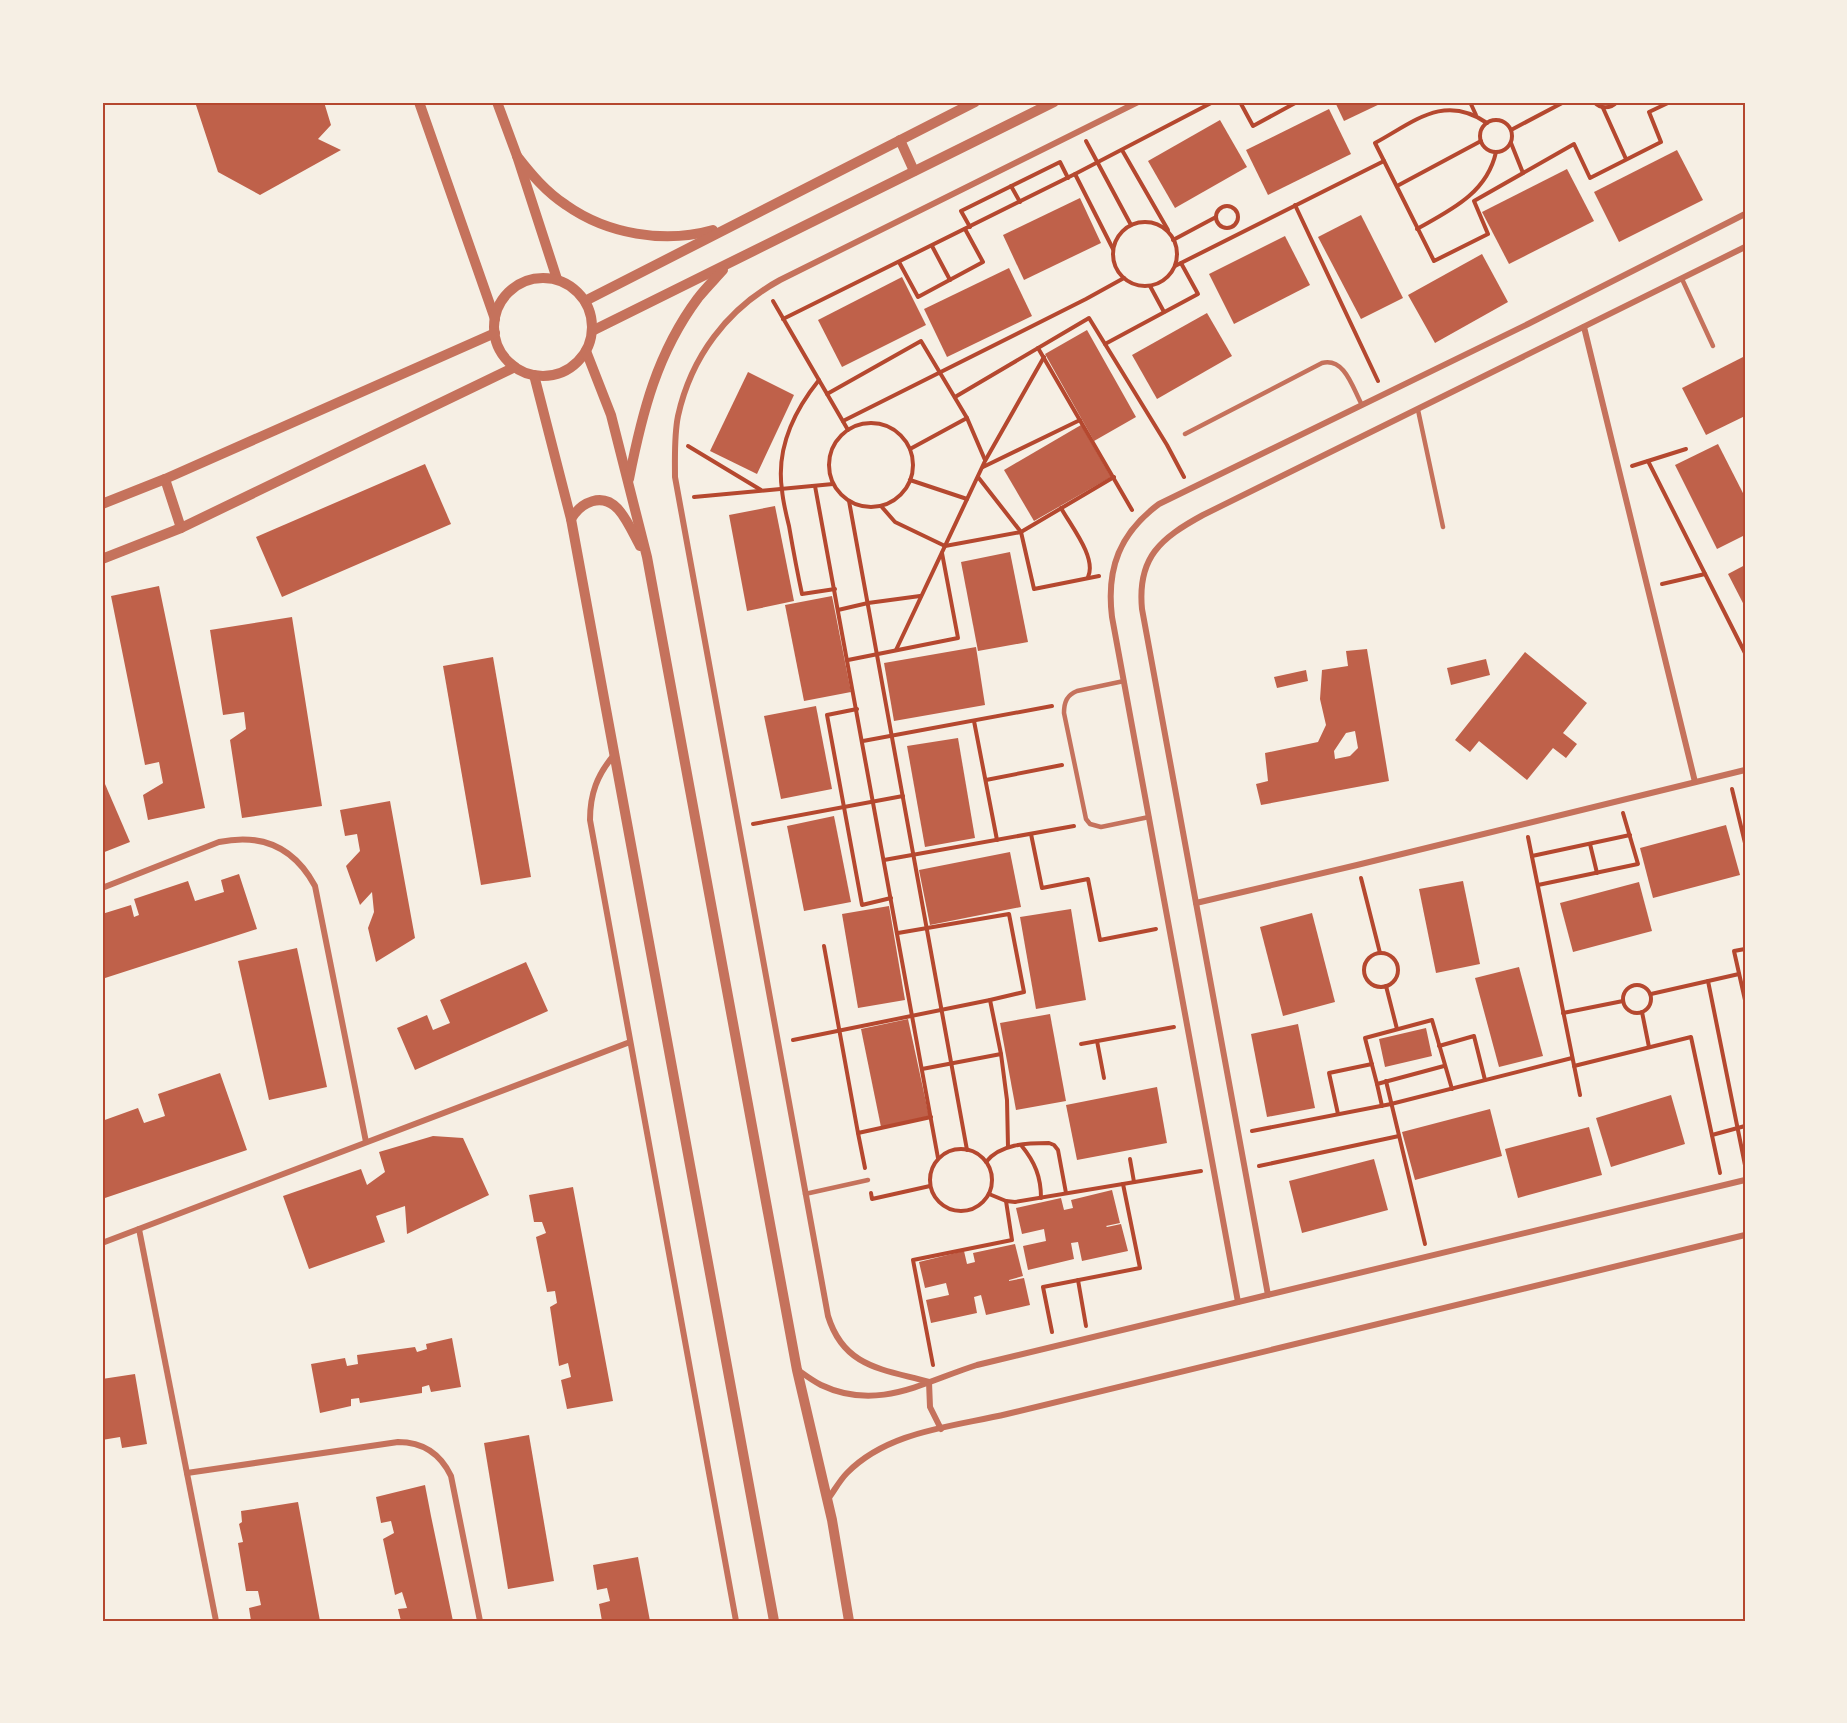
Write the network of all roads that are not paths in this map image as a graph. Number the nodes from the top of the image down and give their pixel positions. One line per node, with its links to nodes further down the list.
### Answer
1 (419, 102): 16 (street)
2 (497, 102): 7 (street)
3 (975, 102): 6 (street)
4 (1054, 102): 8 (street)
5 (1138, 102): 46 (street)
6 (900, 140): 8 (street); 10 (street)
7 (517, 156): 10 (street); 13 (street)
8 (914, 171): 12 (street)
9 (1745, 214): 24 (street)
10 (733, 225): 15 (street)
11 (1745, 247): 14 (street)
12 (728, 264): 18 (street); 28 (street)
13 (557, 279): 15 (street); 16 (street)
14 (1682, 279): 17 (street); 20 (lane)
15 (585, 301): 18 (street)
16 (495, 319): 19 (street)
17 (1584, 327): 25 (street); 38 (street)
18 (592, 331): 21 (street)
19 (495, 333): 22 (street); 27 (street)
20 (1713, 346)
21 (586, 351): 23 (street); 28 (street)
22 (515, 367): 23 (street); 32 (street)
23 (534, 375): 30 (street)
24 (1362, 405): 26 (lane); 35 (street)
25 (1418, 410): 31 (lane); 41 (street)
26 (1185, 434)
27 (165, 479): 29 (street); 32 (street)
28 (628, 482): 33 (street)
29 (102, 504)
30 (571, 519): 33 (street); 36 (street)
31 (1443, 527)
32 (181, 528): 34 (street)
33 (647, 557): 52 (street)
34 (102, 559)
35 (1124, 681): 39 (street); 39 (lane)
36 (615, 755): 42 (street); 60 (street)
37 (1745, 770): 38 (street)
38 (1695, 782): 41 (street)
39 (1149, 817): 51 (street)
40 (102, 888): 43 (street)
41 (1196, 903): 50 (street)
42 (630, 1042): 43 (street); 59 (street)
43 (366, 1142): 47 (street)
44 (868, 1180): 46 (lane)
45 (1745, 1180): 50 (street)
46 (806, 1194): 53 (street)
47 (139, 1229): 49 (street); 55 (street)
48 (1745, 1235): 54 (street)
49 (102, 1243)
50 (1268, 1295): 51 (street)
51 (1238, 1302): 53 (street)
52 (797, 1370): 53 (street); 56 (street)
53 (933, 1381): 54 (street)
54 (941, 1429): 56 (street)
55 (187, 1473): 57 (street); 58 (street)
56 (828, 1500): 61 (street)
57 (216, 1621)
58 (480, 1621)
59 (736, 1621)
60 (774, 1621)
61 (849, 1621)

